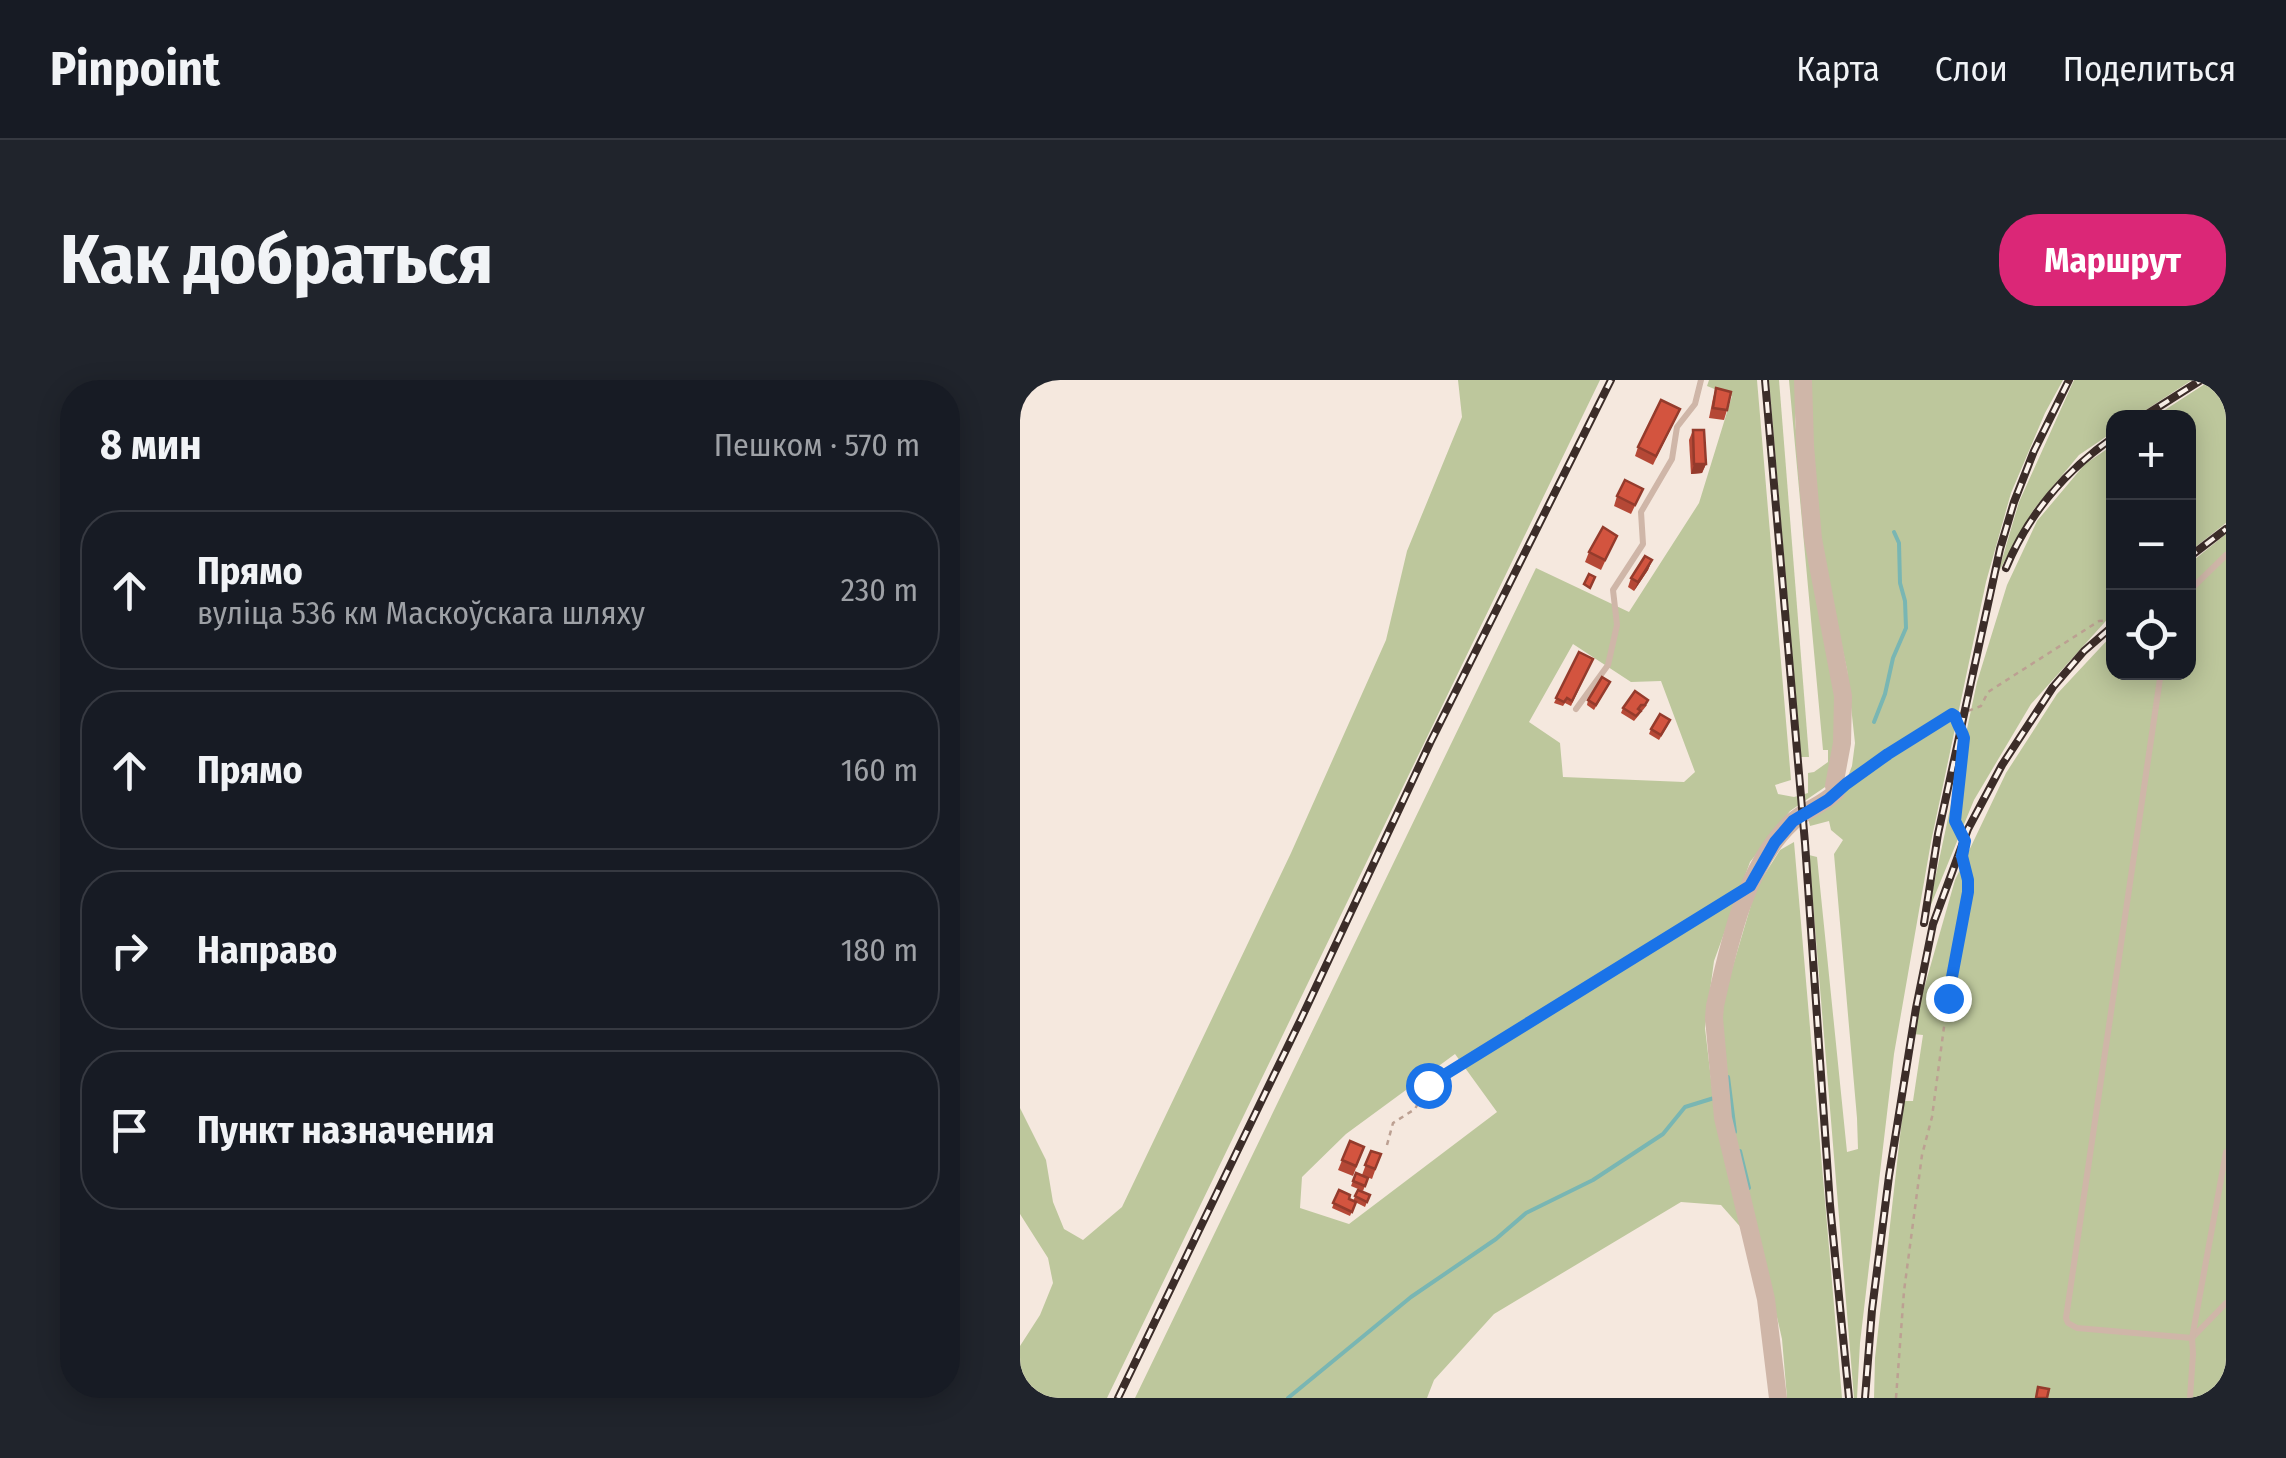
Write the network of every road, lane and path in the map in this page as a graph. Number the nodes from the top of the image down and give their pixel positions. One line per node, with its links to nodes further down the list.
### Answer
1 (1701, 380): 7 (lane)
2 (1803, 380): 9 (street)
3 (2226, 555): 4 (lane)
4 (2190, 590)
5 (2106, 621): 8 (path)
6 (2160, 680): 14 (lane)
7 (1576, 709)
8 (1955, 716): 9 (path); 16 (path)
9 (1836, 792): 10 (street)
10 (1750, 886): 11 (path); 15 (street)
11 (1388, 1145)
12 (2226, 1152): 14 (lane)
13 (2226, 1303): 14 (lane)
14 (2192, 1338): 17 (lane)
15 (1778, 1398)
16 (1896, 1398)
17 (2190, 1398)

